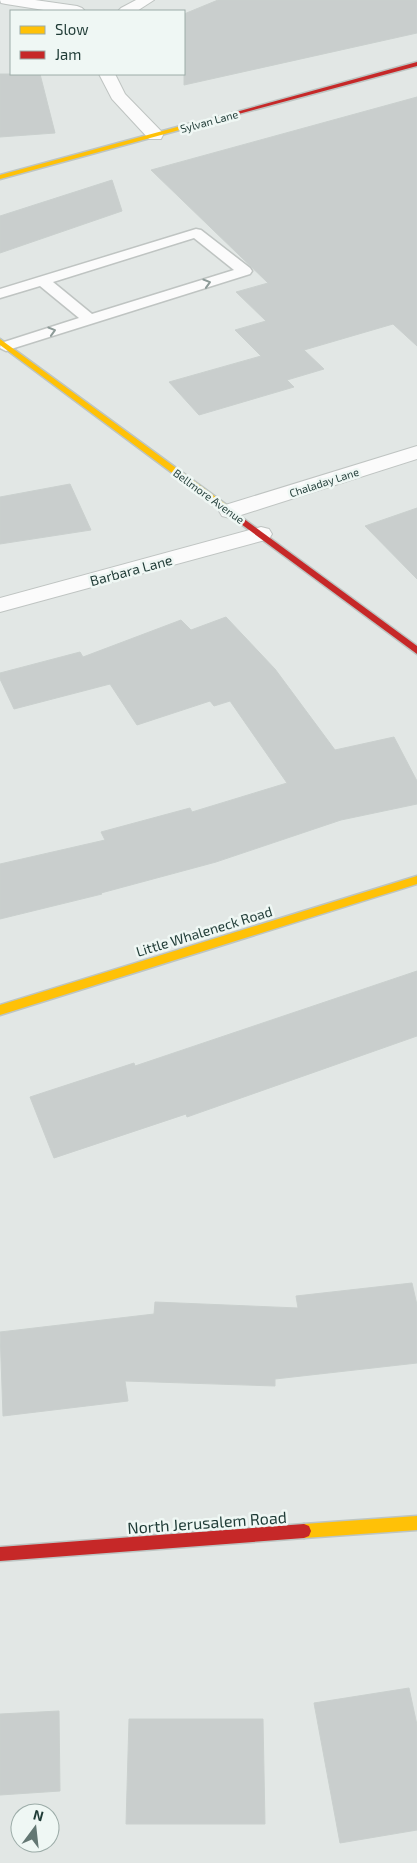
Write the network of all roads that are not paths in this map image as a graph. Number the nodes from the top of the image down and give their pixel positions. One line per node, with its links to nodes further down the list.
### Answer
1 (6, 0): 3 (street)
2 (147, 0): 4 (street)
3 (71, 10)
4 (128, 10)
5 (417, 64): 7 (street, Sylvan Lane)
6 (108, 75): 7 (street)
7 (155, 136): 8 (street, Sylvan Lane)
8 (0, 177)
9 (42, 281): 10 (lane); 11 (lane); 11 (lane, one-way to 9)
10 (0, 294)
11 (90, 320): 12 (lane, one-way to 11)
12 (3, 343): 14 (street, Bellmore Avenue)
13 (417, 452): 14 (street, Chaladay Lane)
14 (230, 512): 15 (street, Bellmore Avenue)
15 (261, 534): 16 (street, Barbara Lane); 17 (street, Bellmore Avenue)
16 (0, 605)
17 (417, 651)
18 (417, 880): 19 (street, Little Whaleneck Road)
19 (0, 1010)
20 (417, 1523): 21 (street, North Jerusalem Road)
21 (0, 1554)

